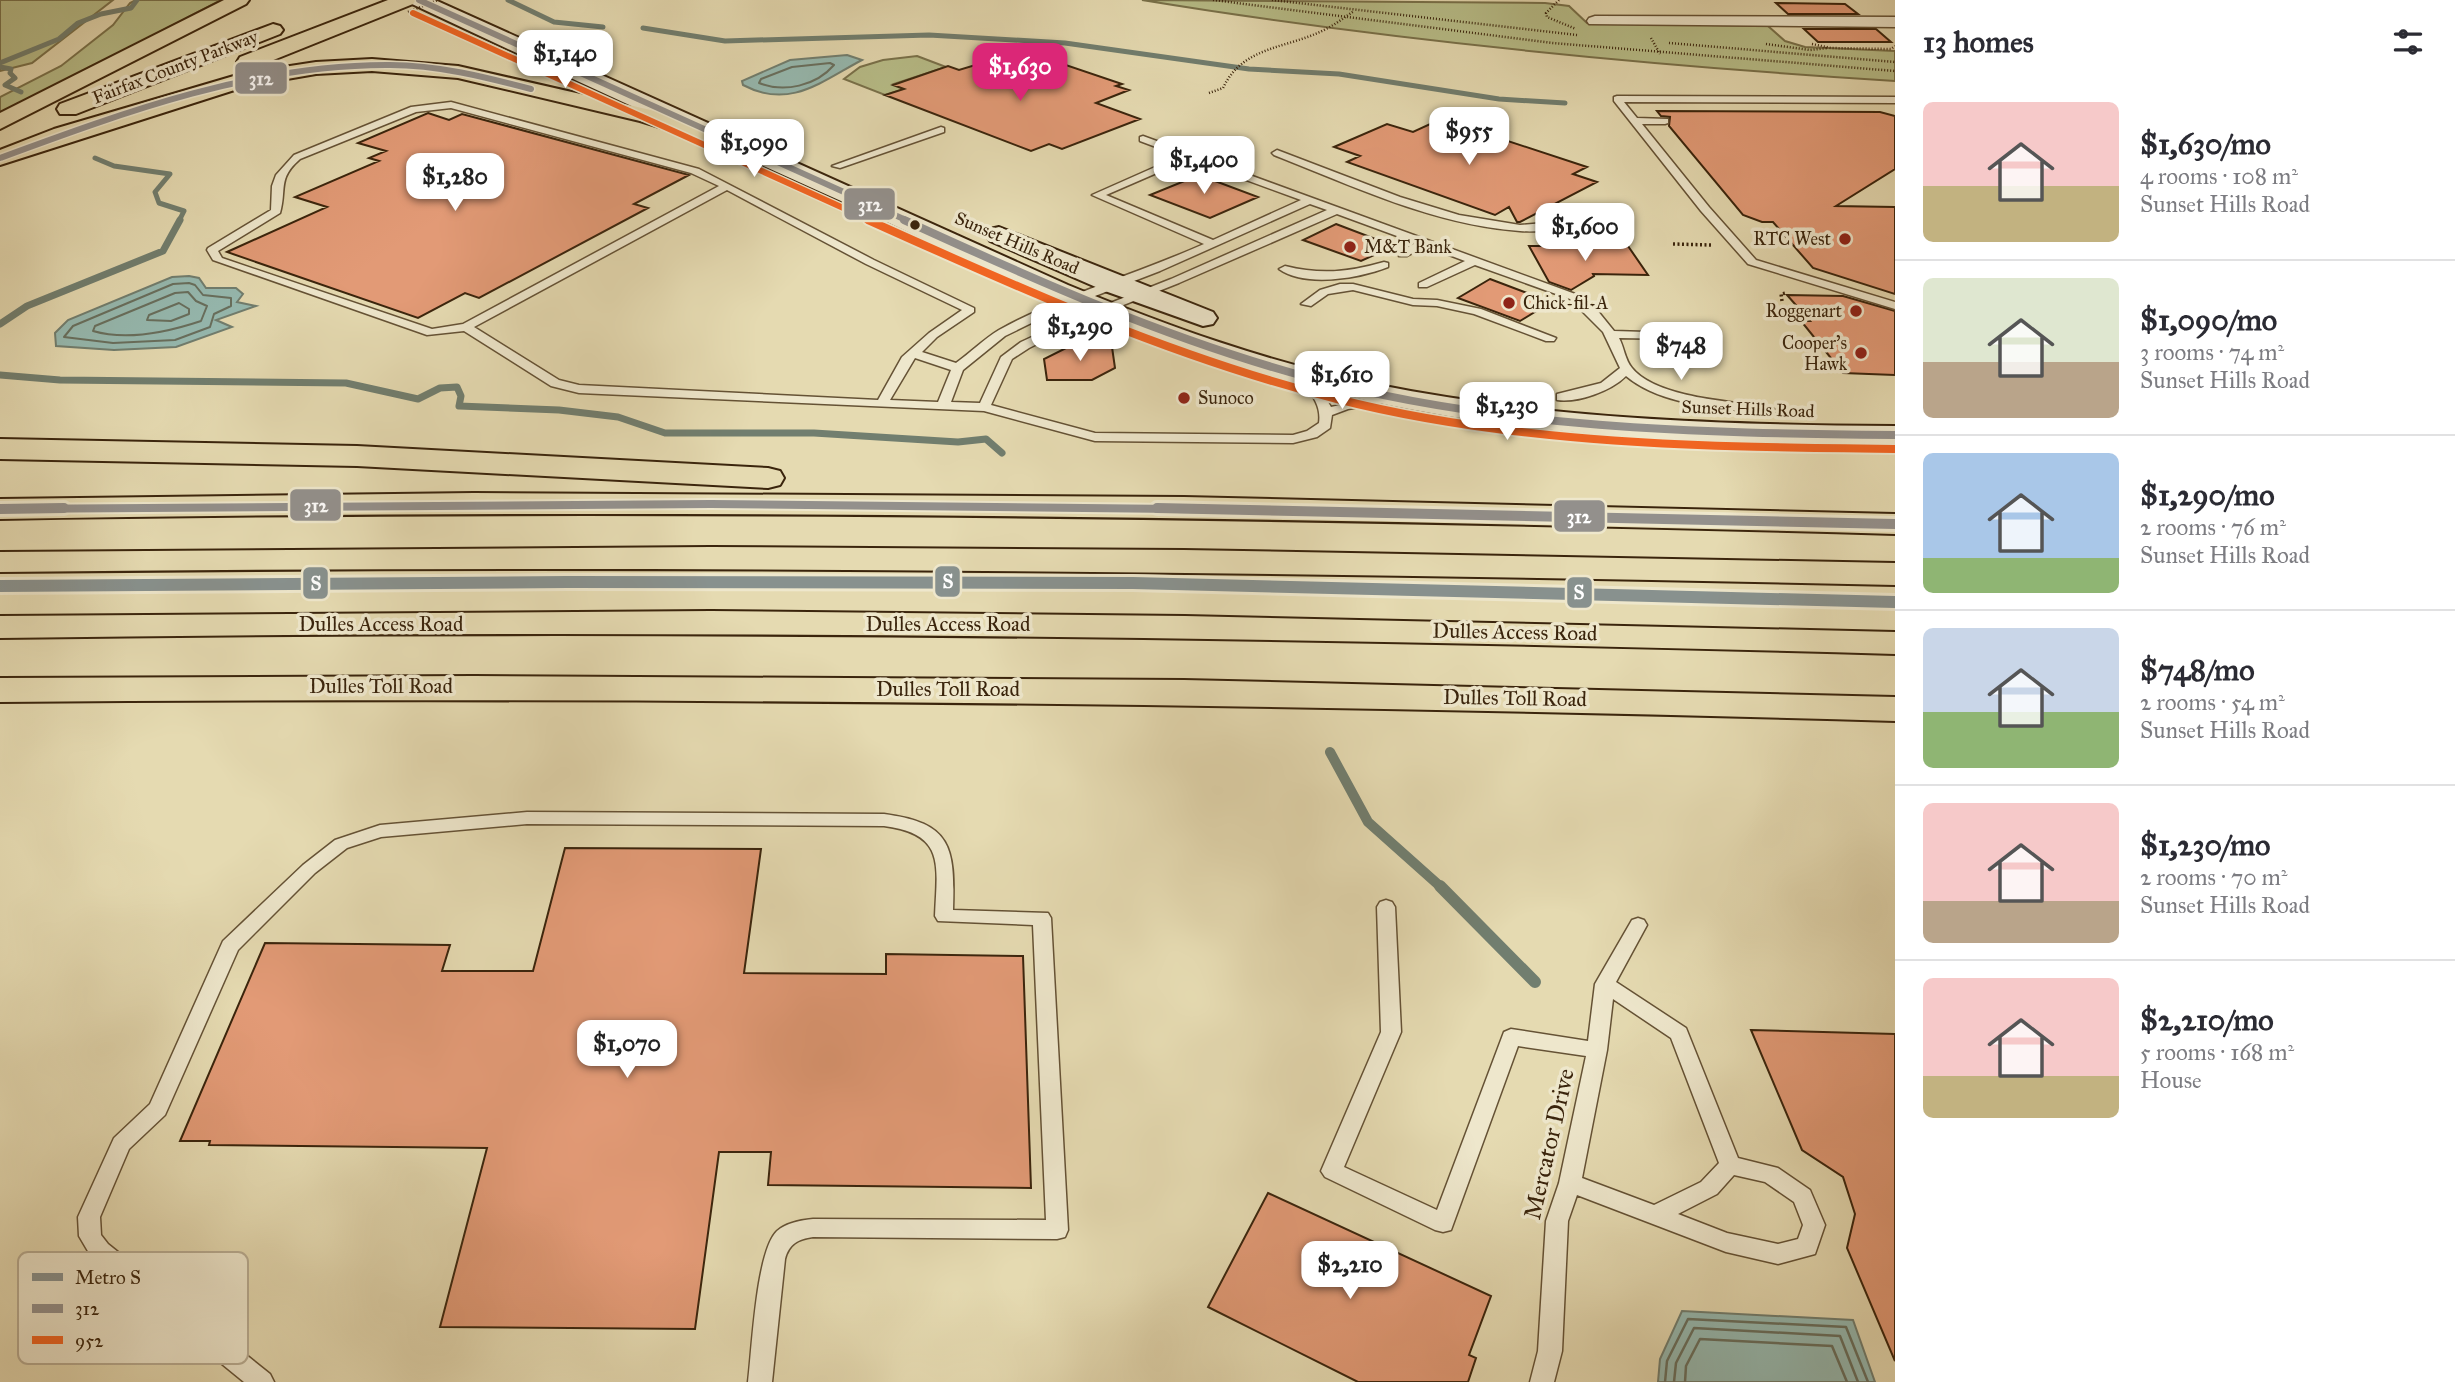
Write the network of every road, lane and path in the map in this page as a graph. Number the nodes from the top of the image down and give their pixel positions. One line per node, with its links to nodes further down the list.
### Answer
1 (239, 0): 20 (highway)
2 (438, 0): 6 (path, bridge)
3 (458, 0): 29 (main road, Sunset Hills Road)
4 (1213, 0): 9 (path)
5 (338, 4): 22 (highway, Fairfax County Parkway)
6 (407, 4): 23 (main road, Sunset Hills Road); 25 (highway, Fairfax County Parkway)
7 (1669, 7): 11 (street)
8 (1354, 11): 9 (path)
9 (1345, 19): 14 (path); 16 (path)
10 (1595, 21): 11 (street)
11 (1682, 21): 12 (street)
12 (1895, 22)
13 (1651, 37): 14 (path)
14 (1660, 54): 15 (path)
15 (1895, 71)
16 (1209, 93)
17 (1895, 100): 18 (lane)
18 (1635, 121): 19 (lane); 37 (lane)
19 (1665, 121)
20 (0, 122)
21 (941, 130): 29 (lane)
22 (0, 135)
23 (717, 138): 25 (highway); 44 (main road, Sunset Hills Road)
24 (1143, 139): 27 (lane)
25 (39, 143): 28 (highway, Fairfax County Parkway)
26 (1277, 153): 33 (lane)
27 (1189, 156): 31 (lane); 35 (lane)
28 (0, 158)
29 (837, 166): 44 (main road, Sunset Hills Road)
30 (727, 187): 47 (lane); 47 (lane); 52 (lane)
31 (1310, 200): 32 (lane); 35 (lane)
32 (1336, 209): 34 (lane); 43 (lane)
33 (1579, 223)
34 (1425, 242): 38 (lane); 39 (lane)
35 (1212, 243): 44 (lane)
36 (1673, 244): 37 (path)
37 (1736, 245): 46 (lane)
38 (1403, 254)
39 (1476, 260): 42 (lane); 48 (lane)
40 (1384, 265): 41 (lane)
41 (1284, 269)
42 (1423, 285)
43 (1141, 295): 44 (main road, Sunset Hills Road); 51 (main road, Sunset Hills Road)
44 (1099, 298): 53 (lane); 55 (main road, Sunset Hills Road); 61 (lane)
45 (1307, 304): 50 (lane)
46 (1895, 306)
47 (466, 327): 59 (lane)
48 (1612, 334): 49 (lane); 54 (lane)
49 (1675, 335)
50 (1550, 338)
51 (1282, 343)
52 (913, 353): 53 (lane); 59 (lane)
53 (958, 368): 60 (lane)
54 (1626, 369): 58 (lane); 62 (lane)
55 (1302, 375): 57 (main road, Sunset Hills Road); 64 (lane)
56 (1468, 384): 58 (main road, Sunset Hills Road)
57 (1394, 397): 64 (lane); 65 (main road, Sunset Hills Road)
58 (1561, 397): 62 (main road, Sunset Hills Road)
59 (883, 404): 60 (lane)
60 (943, 406): 61 (lane)
61 (984, 407): 64 (lane)
62 (1771, 411): 63 (main road, Sunset Hills Road)
63 (1895, 412)
64 (1327, 413)
65 (1895, 435)
66 (0, 449): 68 (highway)
67 (0, 509): 68 (highway)
68 (1402, 510): 69 (highway)
69 (1895, 524)
70 (0, 562): 71 (highway)
71 (1895, 574)
72 (0, 627): 73 (highway, Dulles Access Road)
73 (1895, 643)
74 (498, 686): 75 (highway, Dulles Toll Road); 76 (highway, Dulles Toll Road); 77 (highway)
75 (0, 690)
76 (1895, 709)
77 (0, 716)
78 (1386, 907): 81 (lane)
79 (1638, 925): 80 (lane, Mercator Drive)
80 (1605, 984): 81 (lane, Mercator Drive); 82 (lane)
81 (1597, 1050): 83 (lane, Mercator Drive)
82 (1730, 1165): 84 (lane); 84 (lane)
83 (1570, 1183): 84 (lane); 89 (lane, Mercator Drive)
84 (1656, 1215)
85 (101, 1252): 88 (lane)
86 (240, 1364): 87 (lane)
87 (262, 1382)
88 (760, 1382)
89 (1542, 1382)

